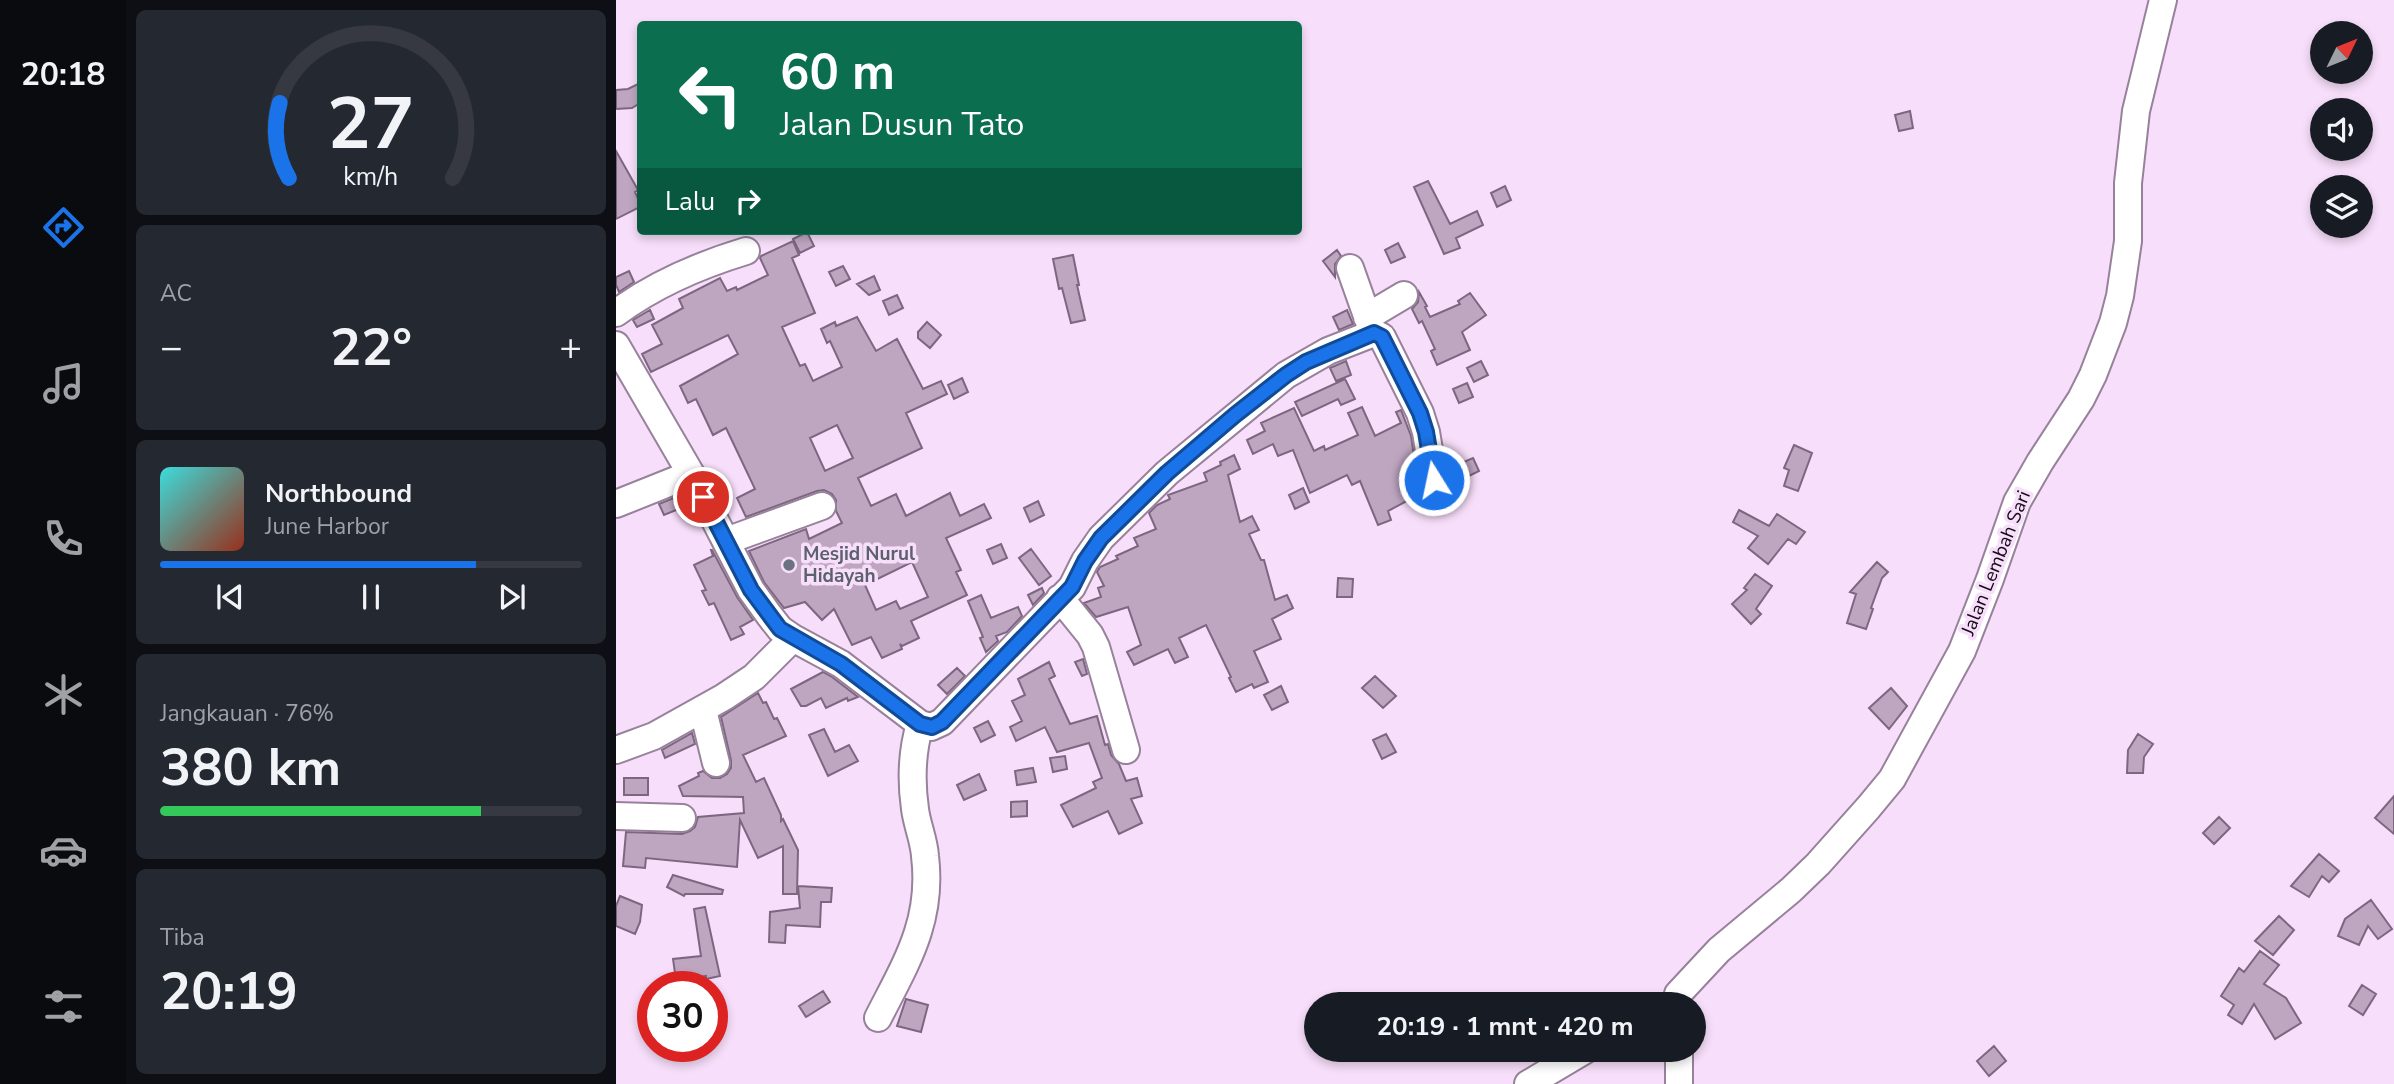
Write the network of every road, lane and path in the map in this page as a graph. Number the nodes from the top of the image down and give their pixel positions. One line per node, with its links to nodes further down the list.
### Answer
1 (2164, 0): 22 (street, Jalan Lembah Sari)
2 (746, 251): 5 (street)
3 (1350, 268): 6 (street)
4 (1404, 295): 6 (street)
5 (616, 313)
6 (1370, 325): 9 (street); 13 (street)
7 (616, 345): 8 (street)
8 (691, 474): 10 (street); 12 (street)
9 (1434, 480)
10 (616, 504)
11 (822, 506): 12 (street)
12 (726, 541): 14 (street)
13 (1060, 598): 16 (street); 18 (street)
14 (793, 638): 15 (street); 16 (street)
15 (703, 710): 17 (street); 19 (street)
16 (920, 724): 23 (street)
17 (616, 750)
18 (1126, 750)
19 (716, 763)
20 (616, 816): 21 (street)
21 (682, 818)
22 (1680, 992)
23 (878, 1018)
24 (1565, 1062): 26 (street)
25 (1679, 1062): 27 (street)
26 (1528, 1084)
27 (1679, 1084)

